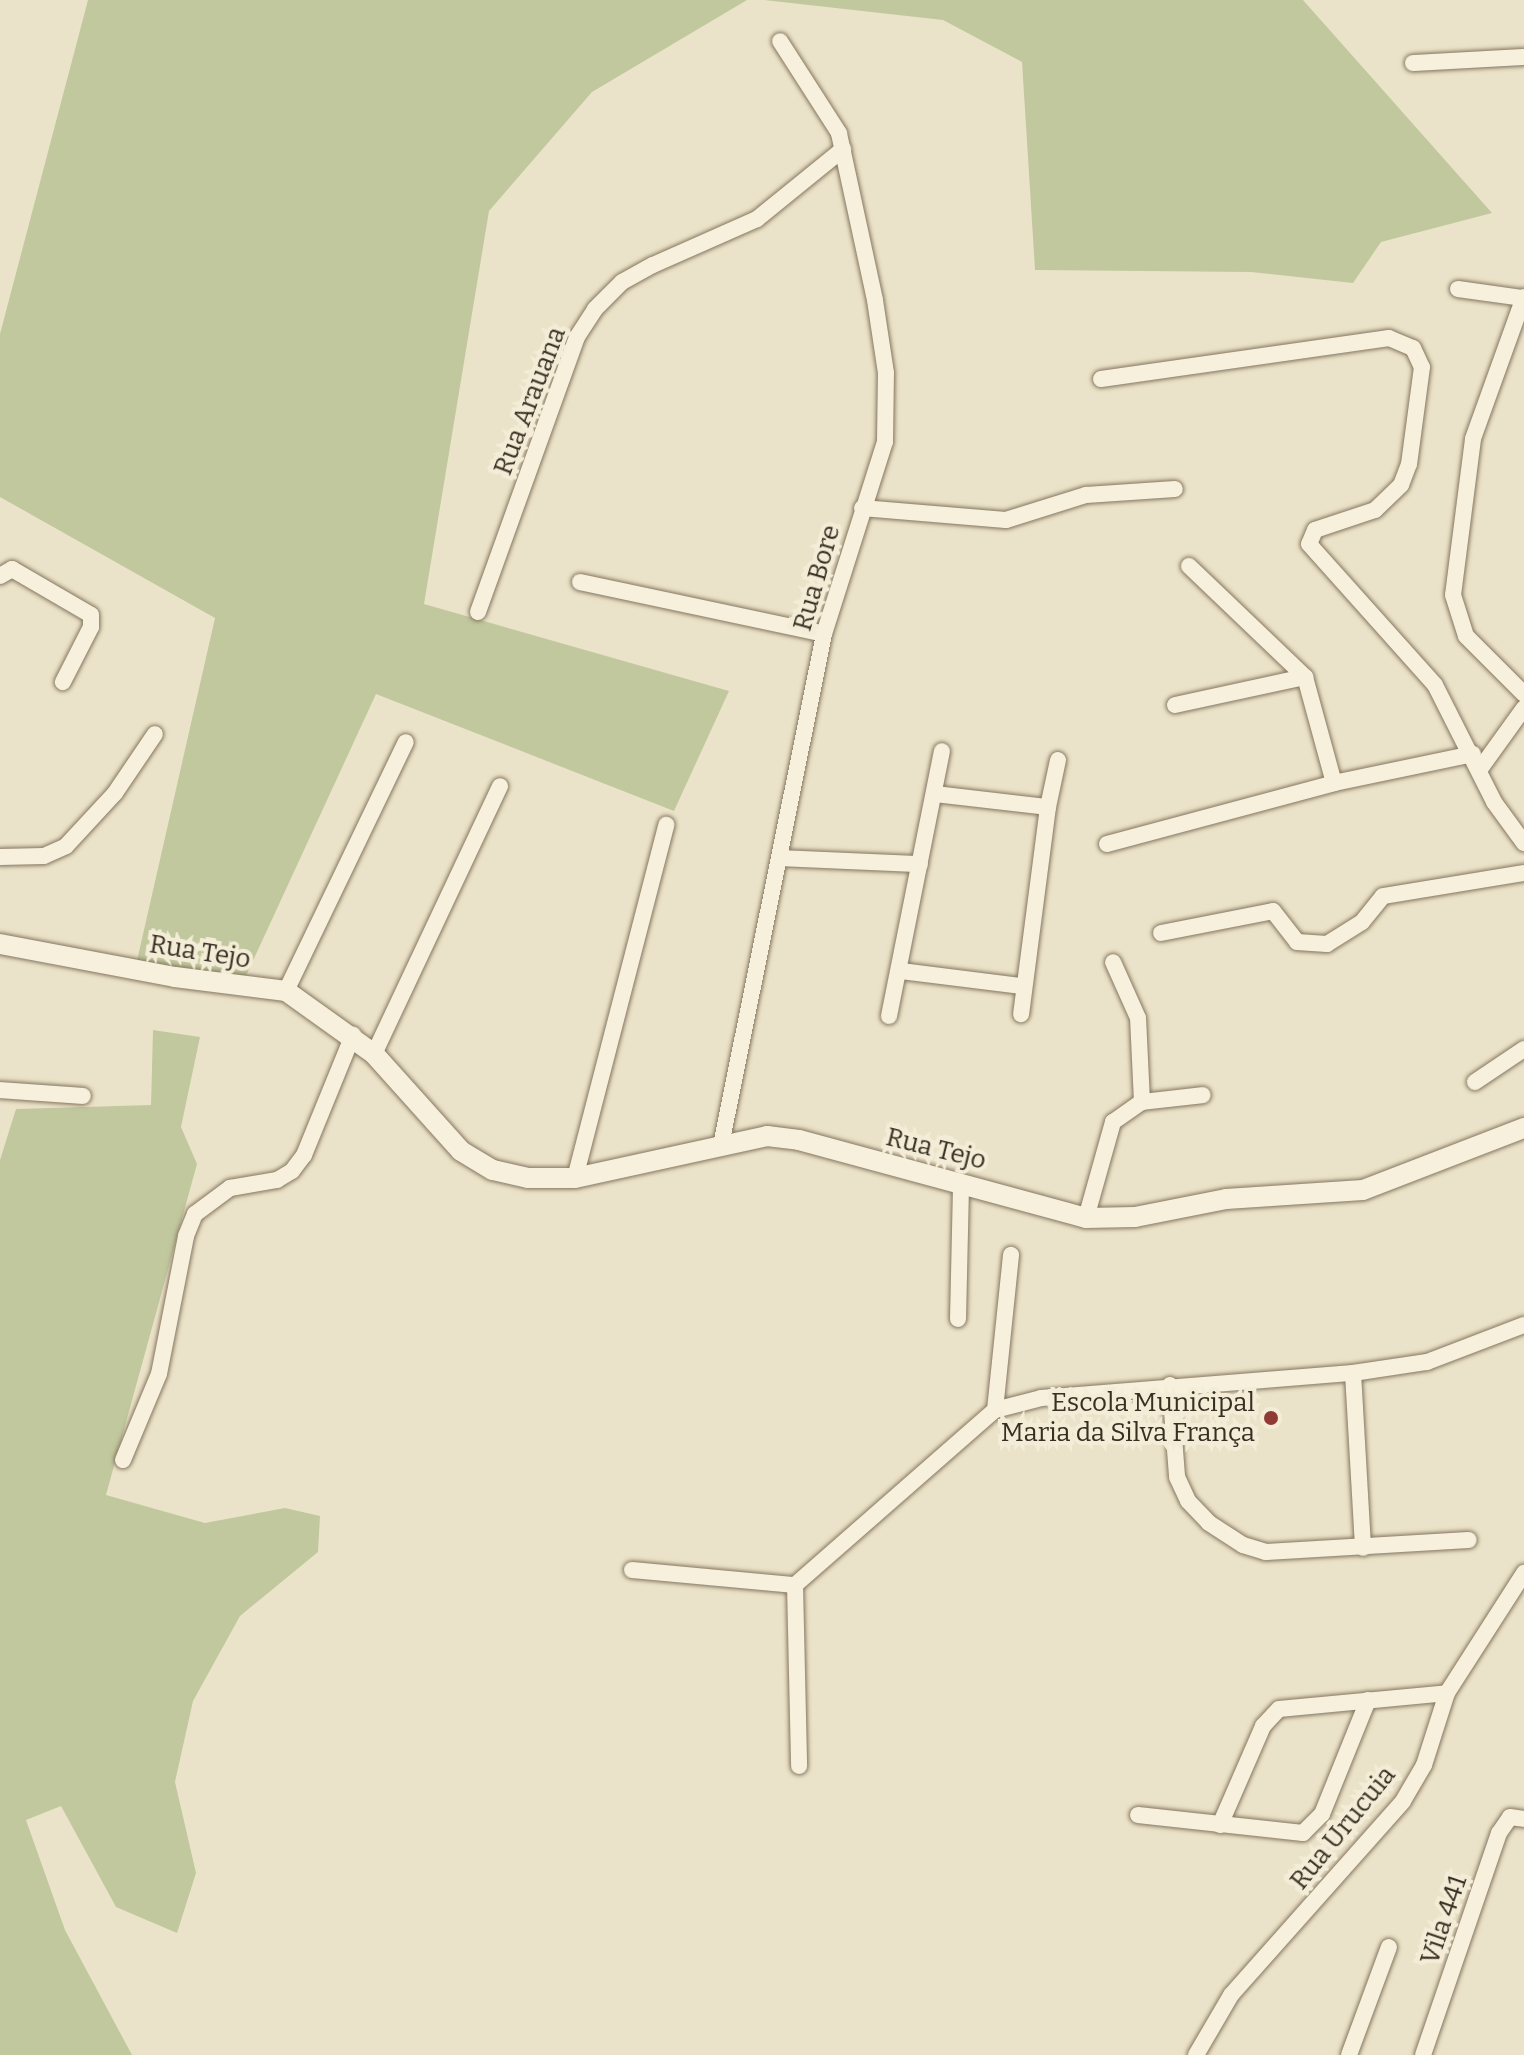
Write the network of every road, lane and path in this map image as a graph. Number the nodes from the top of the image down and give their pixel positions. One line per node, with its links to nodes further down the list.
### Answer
1 (780, 41): 4 (street, Rua Bore)
2 (1524, 57): 3 (street)
3 (1413, 63)
4 (843, 149): 9 (street, Rua Bore); 13 (street, Rua Arauana)
5 (1458, 289): 6 (street)
6 (1524, 298): 17 (street)
7 (1101, 379): 24 (street)
8 (1175, 489): 9 (street)
9 (862, 508): 14 (street, Rua Bore)
10 (1189, 566): 15 (street)
11 (0, 576): 16 (street)
12 (580, 582): 14 (street)
13 (478, 612)
14 (824, 634): 33 (street, Rua Bore)
15 (1305, 677): 18 (street); 25 (street)
16 (63, 682)
17 (1524, 694)
18 (1175, 705)
19 (1524, 708): 24 (street)
20 (155, 734): 32 (street)
21 (406, 742): 41 (street)
22 (942, 751): 27 (street)
23 (1058, 760): 28 (street)
24 (1476, 761): 25 (street); 30 (street)
25 (1334, 783): 31 (street)
26 (500, 786): 46 (street)
27 (935, 794): 28 (street); 34 (street)
28 (1048, 807): 40 (street)
29 (666, 825): 54 (street)
30 (1524, 843)
31 (1107, 844)
32 (0, 857)
33 (781, 858): 34 (street); 53 (street, Rua Bore)
34 (920, 864): 39 (street)
35 (1524, 873): 36 (street)
36 (1161, 933)
37 (0, 944): 41 (street, Rua Tejo)
38 (1113, 962): 51 (street)
39 (901, 971): 40 (street); 43 (street)
40 (1022, 986): 42 (street)
41 (286, 991): 44 (street, Rua Tejo)
42 (1021, 1014)
43 (889, 1016)
44 (353, 1035): 46 (street, Rua Tejo); 63 (street)
45 (1524, 1049): 47 (street)
46 (374, 1054): 54 (street, Rua Tejo)
47 (1475, 1082)
48 (0, 1090): 50 (street)
49 (1203, 1095): 51 (street)
50 (83, 1096)
51 (1142, 1102): 56 (street)
52 (1524, 1128): 56 (street, Rua Tejo)
53 (721, 1145): 54 (street, Rua Tejo); 55 (street, Rua Tejo)
54 (575, 1178)
55 (961, 1182): 56 (street, Rua Tejo); 58 (street)
56 (1086, 1218)
57 (1011, 1255): 62 (street)
58 (958, 1319)
59 (1524, 1325): 60 (street)
60 (1353, 1373): 61 (street); 65 (street)
61 (1170, 1385): 62 (street); 65 (street)
62 (995, 1410): 68 (street)
63 (123, 1460)
64 (1469, 1540): 65 (street)
65 (1363, 1548)
66 (632, 1570): 68 (street)
67 (1524, 1573): 69 (street, Rua Urucuia)
68 (795, 1585): 71 (street)
69 (1447, 1693): 70 (street); 76 (street, Rua Urucuia)
70 (1368, 1700): 74 (street); 74 (street)
71 (799, 1766)
72 (1138, 1815): 74 (street)
73 (1524, 1819): 78 (street, Vila 441)
74 (1220, 1825)
75 (1389, 1947): 77 (street)
76 (1196, 2055)
77 (1349, 2055)
78 (1423, 2055)

